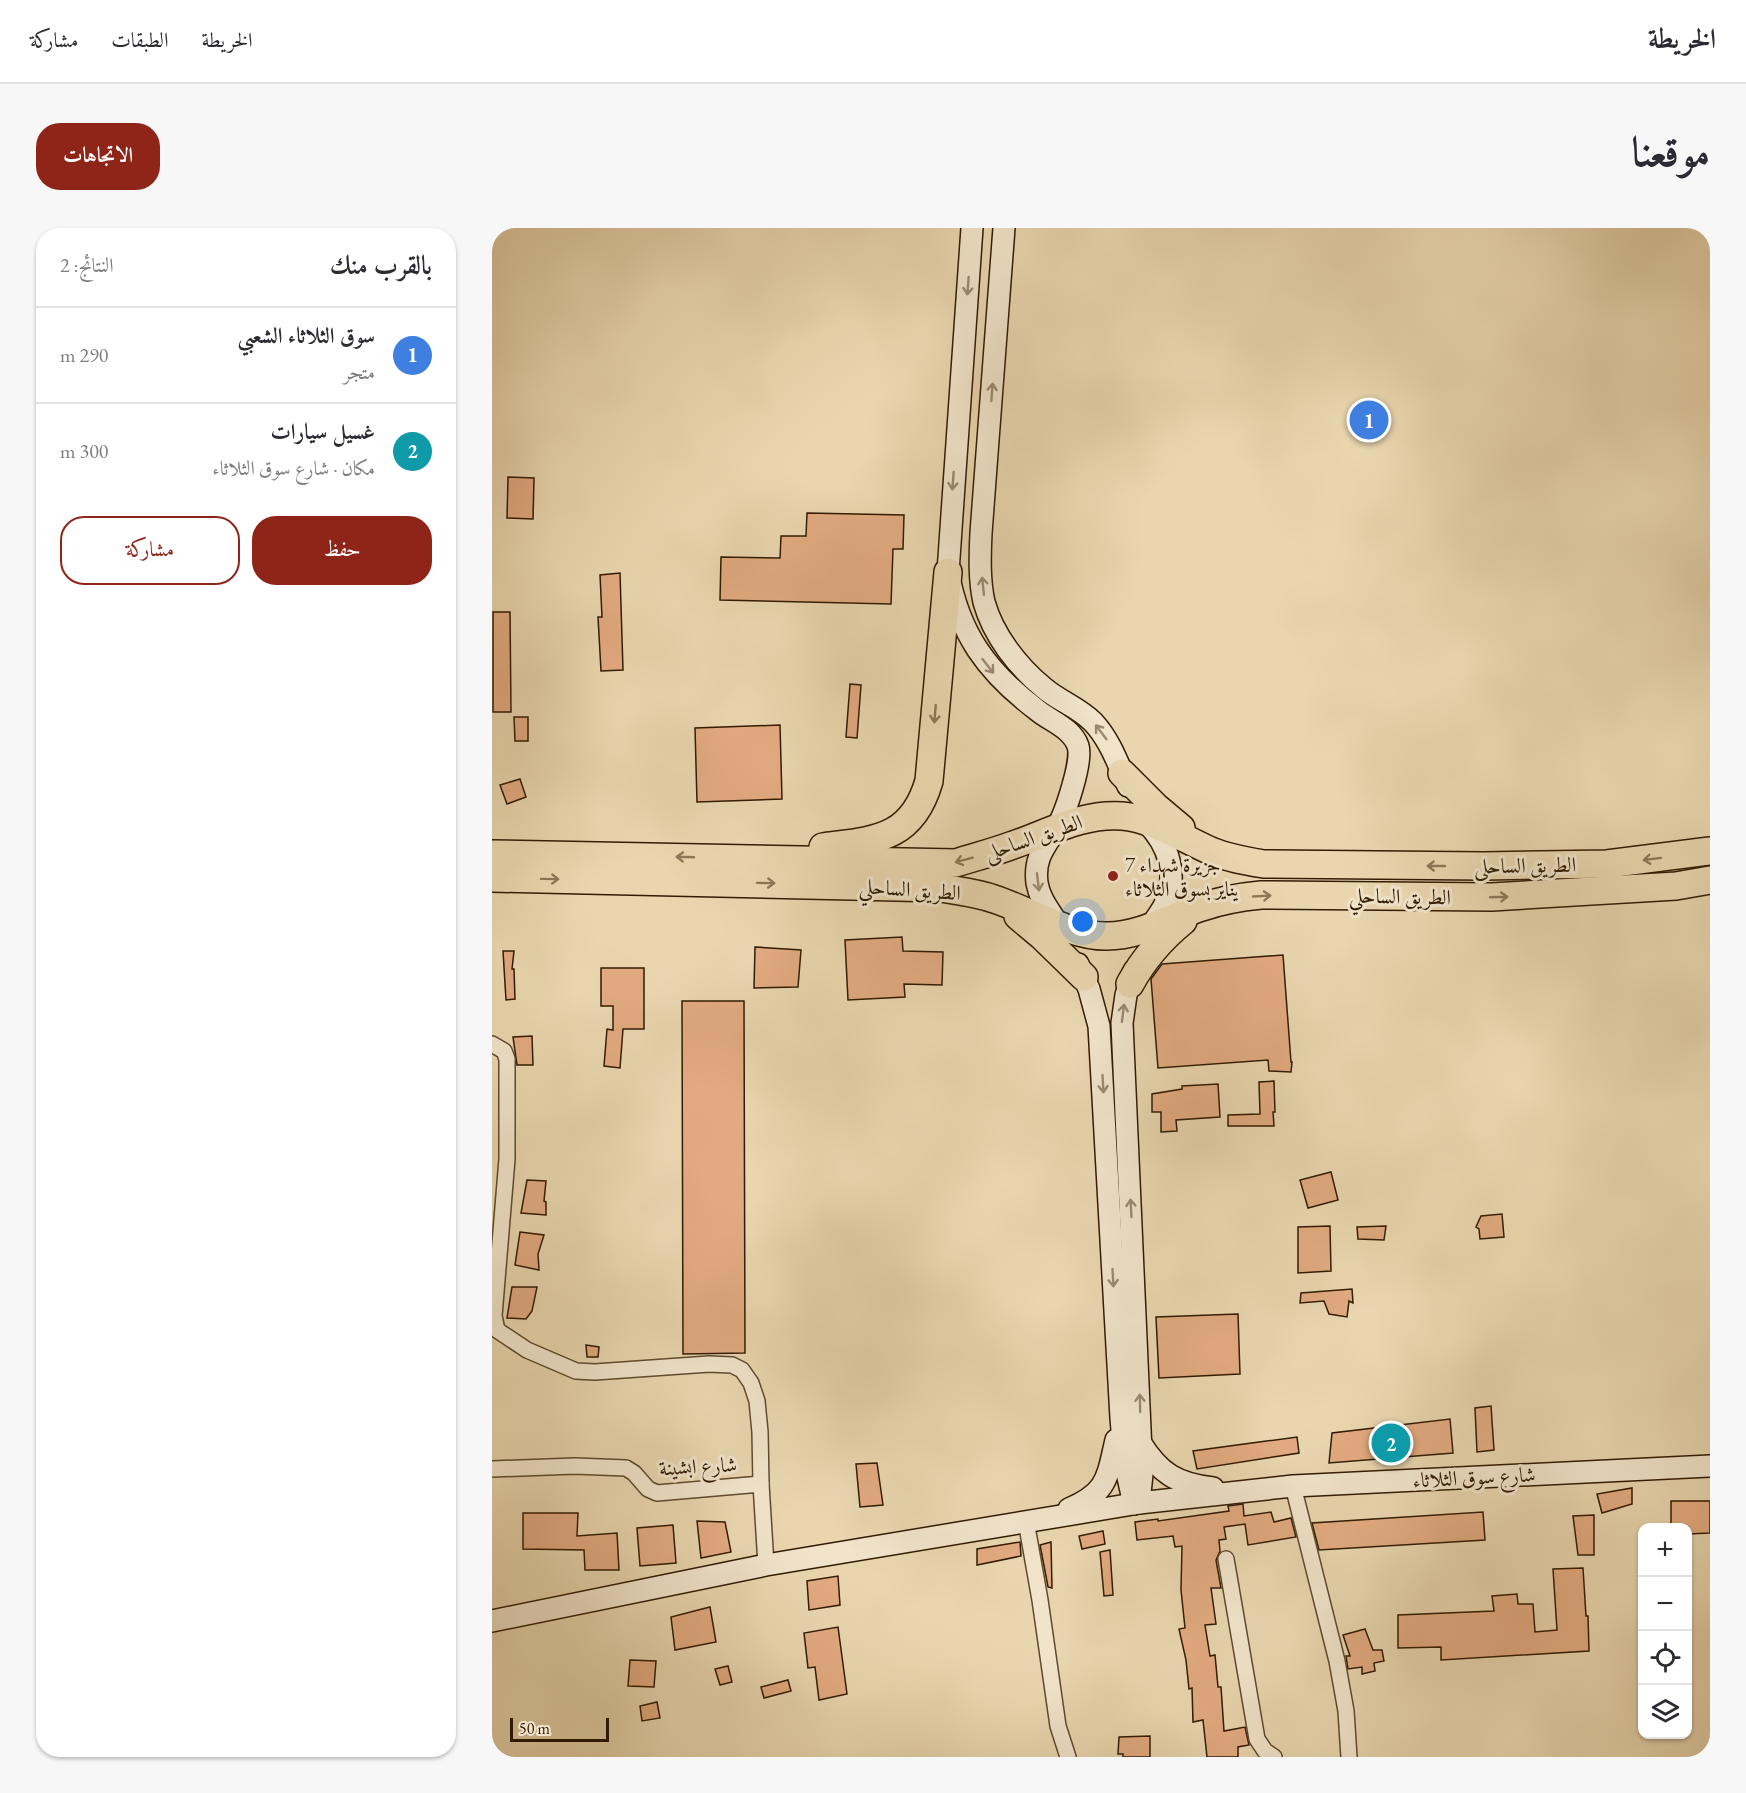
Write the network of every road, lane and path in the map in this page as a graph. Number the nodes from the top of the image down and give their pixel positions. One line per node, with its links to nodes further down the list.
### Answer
1 (972, 228): 3 (street, one-way to 3)
2 (1004, 228): 4 (street, one-way to 2)
3 (948, 572): 6 (street, one-way to 6); 10 (highway, one-way to 10)
4 (1122, 772): 5 (street); 8 (highway)
5 (1146, 822): 6 (highway, الطريق الساحلى); 8 (highway, الطريق الساحلى); 16 (street)
6 (1056, 828): 10 (highway, الطريق الساحلى, one-way to 10); 15 (street, one-way to 15)
7 (1710, 851): 8 (highway, الطريق الساحلى, one-way to 8)
8 (1214, 852)
9 (492, 854): 10 (highway, الطريق الساحلى, one-way to 9)
10 (729, 859)
11 (492, 878): 13 (highway, الطريق الساحلي, one-way to 13)
12 (1710, 880): 14 (highway, الطريق الساحلي, one-way to 12)
13 (995, 900): 15 (highway, الطريق الساحلي); 17 (highway)
14 (1202, 907): 16 (highway, الطريق الساحلي); 18 (highway)
15 (1057, 923): 16 (highway, الطريق الساحلي); 17 (street)
16 (1150, 927): 18 (street)
17 (1084, 977): 20 (street, one-way to 20)
18 (1130, 984): 21 (street, one-way to 18)
19 (492, 1044): 24 (street)
20 (1121, 1418): 27 (street); 28 (street)
21 (1140, 1442): 26 (street); 27 (street)
22 (1710, 1466): 25 (street, شارع سوق الثلاثاء)
23 (492, 1469): 24 (street, شارع ابشينة)
24 (761, 1484): 31 (street, شارع ابشينة)
25 (1293, 1486): 26 (street, شارع سوق الثلاثاء); 35 (street)
26 (1238, 1491): 27 (street)
27 (1136, 1503): 28 (street)
28 (1052, 1516): 29 (street)
29 (1026, 1521): 31 (street); 33 (street)
30 (1226, 1559): 34 (street)
31 (766, 1565): 32 (street)
32 (492, 1621)
33 (1068, 1757)
34 (1274, 1757)
35 (1349, 1757)

